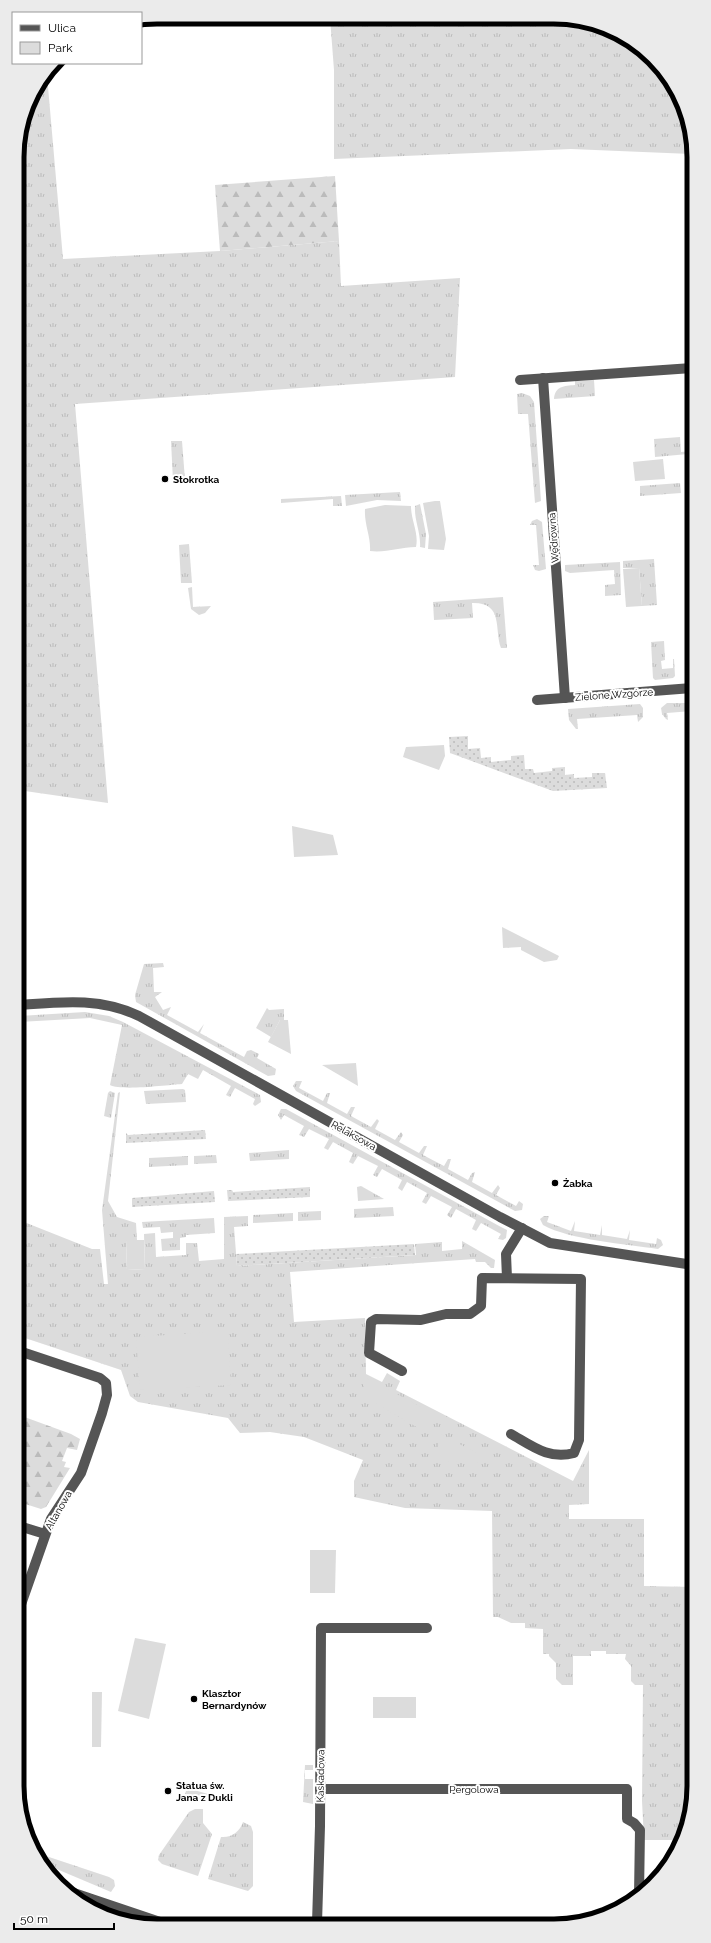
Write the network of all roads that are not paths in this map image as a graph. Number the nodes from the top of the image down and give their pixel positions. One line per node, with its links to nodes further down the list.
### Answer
1 (687, 368): 2 (street)
2 (542, 378): 3 (street); 5 (street, Wędrowna)
3 (520, 380)
4 (687, 688): 5 (street, Zielone Wzgórze)
5 (565, 698): 6 (street, Zielone Wzgórze)
6 (537, 700)
7 (24, 1005): 8 (street, Relaksowa)
8 (522, 1228): 9 (street, Relaksowa); 10 (street)
9 (687, 1264)
10 (507, 1278): 12 (street); 13 (street)
11 (24, 1353): 15 (street, Altanowa)
12 (402, 1372)
13 (511, 1434)
14 (24, 1528): 15 (street)
15 (45, 1534): 16 (street, Altanowa)
16 (24, 1595)
17 (427, 1628): 18 (street, Kaskadowa)
18 (320, 1789): 19 (street, Pergolowa); 22 (street, Kaskadowa)
19 (639, 1888)
20 (82, 1896): 21 (street)
21 (151, 1919)
22 (316, 1919)

